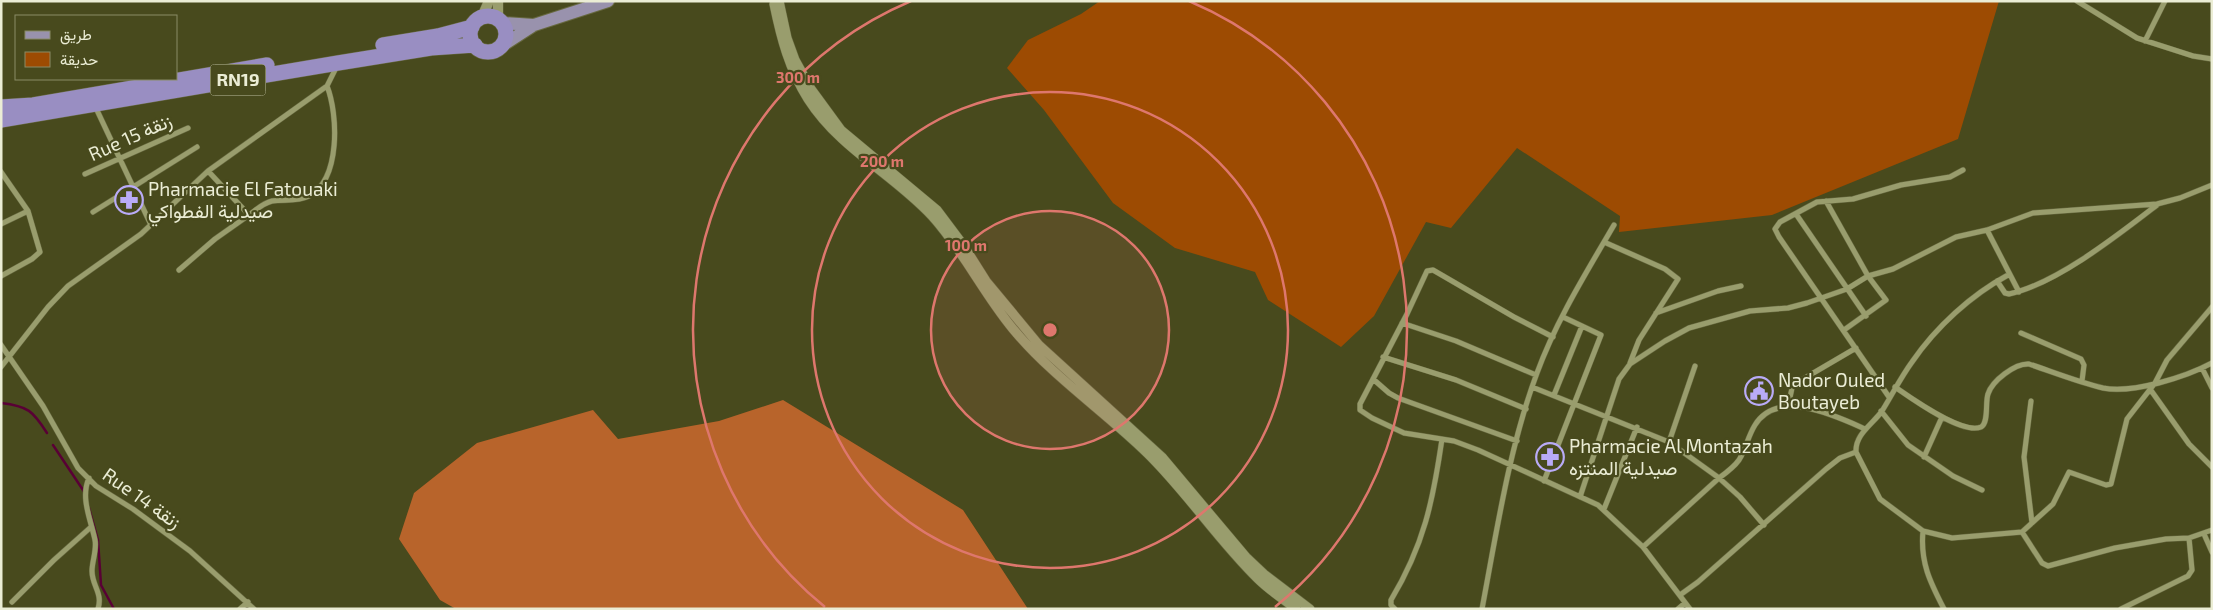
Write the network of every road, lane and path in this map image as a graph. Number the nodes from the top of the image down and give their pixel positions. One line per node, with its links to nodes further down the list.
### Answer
1 (489, 1): 9 (main road)
2 (498, 1): 8 (main road)
3 (608, 1): 10 (main road, RN19)
4 (774, 1): 118 (street)
5 (780, 1): 119 (street)
6 (2077, 1): 11 (street)
7 (2165, 1): 11 (street)
8 (500, 21): 9 (highway, RN19); 10 (main road, RN19); 13 (highway)
9 (477, 22): 12 (highway); 17 (highway, RN19)
10 (534, 25): 13 (main road, RN19)
11 (2145, 41): 14 (street)
12 (475, 45): 13 (highway, RN19); 15 (highway, RN19)
13 (500, 47)
14 (2212, 59)
15 (338, 63): 18 (street); 19 (highway, RN19)
16 (176, 80): 20 (highway, RN19)
17 (178, 80)
18 (327, 86): 26 (street); 36 (street)
19 (94, 105): 21 (highway, RN19); 24 (street)
20 (1, 107)
21 (1, 120)
22 (188, 128): 24 (street, Rue 15 زنقة)
23 (197, 147): 30 (street)
24 (120, 160): 28 (street, Rue 15 زنقة); 30 (street)
25 (1963, 170): 31 (street)
26 (208, 171): 36 (street); 38 (street)
27 (1, 172): 33 (street)
28 (85, 174)
29 (2212, 186): 32 (street)
30 (133, 188): 34 (street); 38 (street)
31 (1826, 201): 35 (street); 45 (street)
32 (2157, 204): 40 (street); 49 (street)
33 (28, 211): 37 (street); 44 (street)
34 (93, 212)
35 (1796, 214): 48 (street); 50 (street)
36 (249, 215): 42 (street)
37 (1, 224)
38 (151, 224): 62 (street)
39 (1614, 225): 41 (street)
40 (1987, 230): 43 (street); 45 (street)
41 (1604, 242): 52 (street); 54 (street)
42 (179, 270)
43 (2008, 275): 46 (street); 49 (street)
44 (1, 276)
45 (1868, 276): 48 (street); 53 (street)
46 (1997, 281): 49 (street); 74 (street)
47 (1741, 286): 52 (street)
48 (1847, 289): 50 (street); 53 (street)
49 (2019, 292)
50 (1821, 297): 57 (street); 65 (street)
51 (2212, 307): 72 (street)
52 (1655, 313): 65 (street)
53 (1866, 316): 57 (street)
54 (1563, 317): 56 (street); 59 (street)
55 (1402, 323): 59 (street); 63 (street); 69 (street)
56 (1582, 326): 77 (street); 80 (street)
57 (1844, 330): 61 (street)
58 (2021, 333): 71 (street)
59 (1553, 337): 69 (street)
60 (1, 345): 62 (street, Rue 14 زنقة)
61 (1856, 348): 78 (street); 81 (street)
62 (9, 357): 67 (street); 95 (street, Rue 14 زنقة)
63 (1383, 357): 70 (street); 82 (street)
64 (2212, 362): 68 (street)
65 (1630, 364): 84 (street)
66 (1695, 366): 90 (street)
67 (1, 367)
68 (2202, 368): 72 (street); 75 (street)
69 (1536, 374): 73 (street)
70 (1373, 379): 88 (street); 89 (street)
71 (2082, 381): 72 (street); 85 (street)
72 (2155, 383): 76 (street)
73 (1532, 387): 77 (street); 82 (street)
74 (1895, 387): 78 (street); 85 (street)
75 (2212, 388)
76 (2150, 389): 94 (street); 101 (street)
77 (1554, 395): 80 (street)
78 (1889, 397): 83 (street)
79 (2031, 401): 101 (street)
80 (1574, 404): 84 (street); 97 (street)
81 (1788, 407): 87 (street); 96 (street)
82 (1526, 408): 89 (street)
83 (1881, 411): 87 (street); 92 (street)
84 (1607, 416): 86 (street); 99 (street)
85 (1942, 417): 92 (street)
86 (1637, 428): 90 (street); 100 (street)
87 (1865, 428): 91 (street)
88 (1442, 439): 93 (street); 120 (street)
89 (1517, 441): 93 (street)
90 (1669, 442): 96 (street)
91 (1856, 452): 102 (street); 105 (street)
92 (1924, 457): 98 (street)
93 (1511, 465): 97 (street); 121 (street)
94 (2212, 466)
95 (89, 478): 103 (street); 113 (street, Rue 14 زنقة)
96 (1719, 478): 102 (street); 109 (street)
97 (1544, 481): 99 (street)
98 (1982, 490)
99 (1580, 496): 100 (street)
100 (1604, 509): 109 (street)
101 (2032, 523): 106 (street)
102 (1764, 525): 111 (street)
103 (91, 527): 112 (street); 115 (street)
104 (2212, 530): 107 (street)
105 (1923, 531): 106 (street); 124 (street)
106 (2022, 532): 108 (street)
107 (2204, 534): 108 (street); 110 (street)
108 (2189, 538): 125 (street)
109 (1643, 547): 111 (street)
110 (2212, 552)
111 (1680, 595): 114 (street)
112 (12, 602)
113 (248, 602): 116 (street); 117 (street, Rue 14 زنقة)
114 (1685, 603): 122 (street); 123 (street)
115 (98, 609)
116 (240, 609)
117 (254, 609)
118 (1296, 609)
119 (1310, 609)
120 (1395, 609)
121 (1482, 609)
122 (1678, 609)
123 (1690, 609)
124 (1944, 609)
125 (2121, 609)

